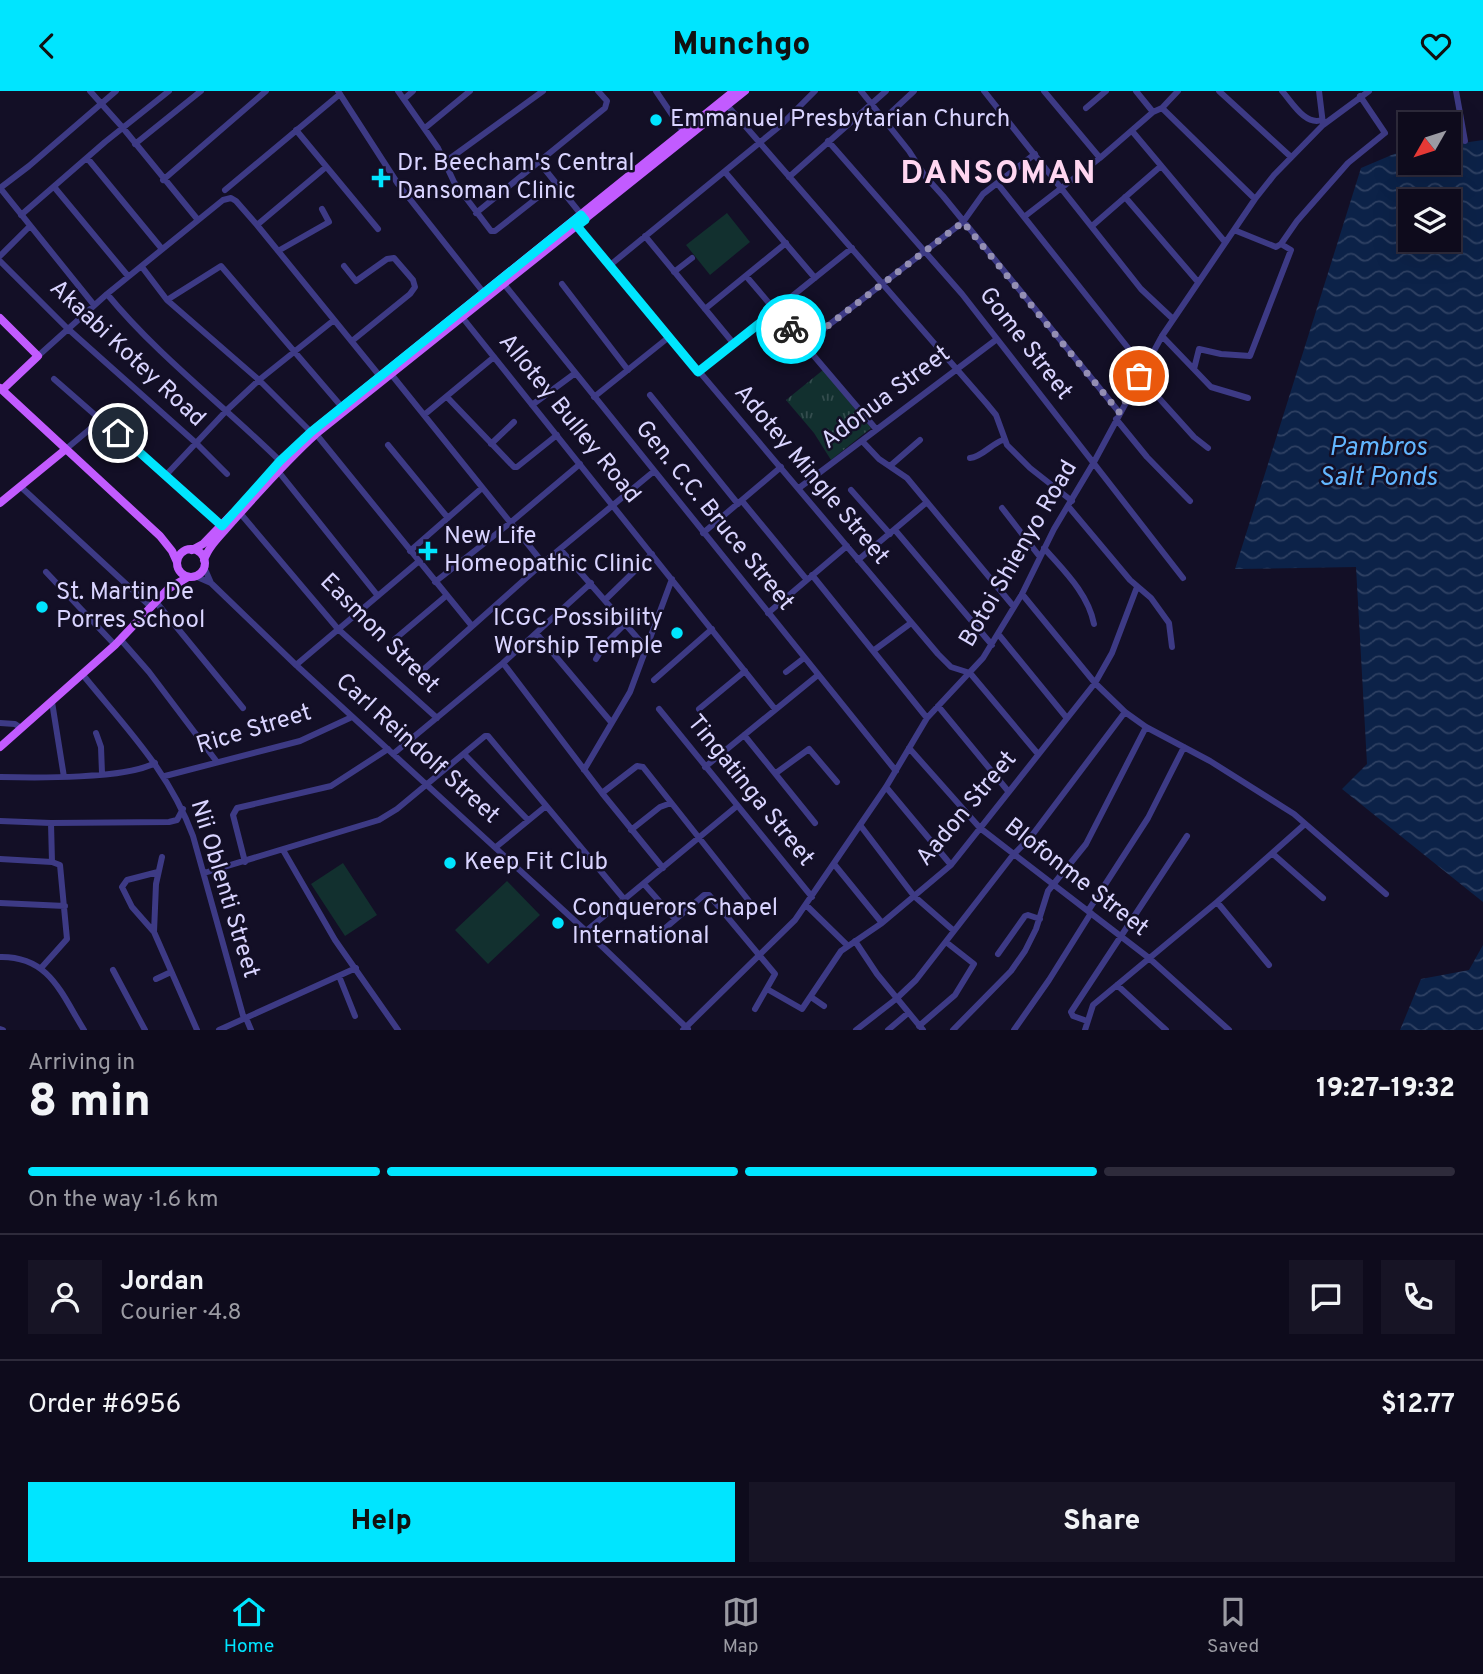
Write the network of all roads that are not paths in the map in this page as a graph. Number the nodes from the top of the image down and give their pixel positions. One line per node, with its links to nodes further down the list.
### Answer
1 (90, 91): 33 (street)
2 (116, 91): 33 (street)
3 (169, 91): 39 (street)
4 (201, 91): 47 (street)
5 (266, 91): 58 (street)
6 (398, 91): 30 (street)
7 (413, 91): 30 (street)
8 (470, 91): 40 (street)
9 (543, 91): 53 (street)
10 (598, 91): 52 (street)
11 (656, 91): 42 (street)
12 (734, 91): 31 (main road)
13 (745, 91): 31 (main road)
14 (815, 91): 46 (street)
15 (862, 91): 32 (street)
16 (886, 91): 32 (street)
17 (914, 91): 37 (street)
18 (984, 91): 48 (street)
19 (1044, 91): 50 (street)
20 (1106, 91): 34 (street)
21 (1136, 91): 36 (street)
22 (1178, 91): 35 (street)
23 (1219, 91): 49 (street)
24 (1282, 91): 38 (street)
25 (1318, 91): 38 (street)
26 (1369, 91): 29 (street, Botoi Shienyo Road)
27 (1457, 91): 45 (street)
28 (339, 93): 41 (street); 101 (street)
29 (1360, 96): 38 (street, Botoi Shienyo Road); 83 (street)
30 (404, 99): 40 (street)
31 (725, 103): 42 (main road); 46 (street); 71 (main road)
32 (871, 103): 37 (street); 44 (street)
33 (102, 104): 39 (street); 61 (street)
34 (1086, 108)
35 (1162, 108): 36 (street); 66 (street)
36 (1153, 111): 43 (street)
37 (884, 119): 73 (street)
38 (1322, 122): 49 (street, Botoi Shienyo Road)
39 (123, 128): 47 (street); 51 (street)
40 (425, 128): 53 (street)
41 (296, 130): 55 (street); 64 (street)
42 (683, 131): 71 (main road)
43 (1132, 131): 50 (street); 54 (street)
44 (828, 141): 57 (street); 87 (street, Gome Street)
45 (1465, 141)
46 (760, 142): 56 (street); 57 (street)
47 (135, 144): 58 (street)
48 (1035, 154): 60 (street); 63 (street)
49 (1291, 157): 66 (street, Botoi Shienyo Road)
50 (1100, 158): 63 (street)
51 (88, 159): 62 (street); 85 (street)
52 (542, 161): 59 (street); 68 (street)
53 (445, 162): 68 (street)
54 (1161, 166): 65 (street); 81 (street)
55 (326, 167): 74 (street); 78 (street)
56 (725, 172): 80 (street); 82 (street)
57 (789, 177): 84 (street)
58 (163, 180): 72 (street)
59 (556, 183): 68 (street); 71 (street)
60 (997, 183): 70 (street); 73 (street)
61 (0, 188): 69 (street)
62 (55, 188): 69 (street); 94 (street)
63 (1062, 188): 70 (street); 76 (street)
64 (225, 190)
65 (1125, 197): 76 (street); 97 (street)
66 (1255, 199): 79 (street, Botoi Shienyo Road)
67 (322, 209): 86 (street)
68 (476, 213)
69 (21, 215): 77 (street)
70 (1024, 217): 121 (street)
71 (583, 218): 75 (main road); 101 (main road)
72 (198, 220): 74 (street); 85 (street)
73 (963, 222): 87 (street); 140 (street)
74 (257, 225): 86 (street)
75 (577, 226): 91 (street, Adotey Mingle Street); 99 (main road)
76 (1092, 226): 109 (street)
77 (30, 227): 89 (street); 104 (street)
78 (378, 229)
79 (1234, 230): 81 (street, Botoi Shienyo Road); 83 (street)
80 (645, 236): 91 (street); 93 (street)
81 (1225, 242): 97 (street, Botoi Shienyo Road)
82 (786, 243): 95 (street); 96 (street)
83 (1281, 244): 123 (street)
84 (852, 248): 96 (street); 98 (street)
85 (162, 249): 92 (street)
86 (278, 251): 110 (street)
87 (926, 251): 98 (street); 114 (street, Gome Street)
88 (692, 258): 93 (street)
89 (0, 259): 111 (street, Akaabi Kotey Road)
90 (344, 266): 115 (street)
91 (609, 266): 113 (street, Adotey Mingle Street)
92 (142, 267): 94 (street); 103 (street)
93 (674, 272): 105 (street)
94 (128, 276): 102 (street)
95 (746, 276): 105 (street); 106 (street)
96 (815, 278): 106 (street)
97 (1198, 282): 109 (street, Botoi Shienyo Road)
98 (883, 283): 117 (street); 122 (street)
99 (504, 284): 107 (main road); 126 (street, Gen. C.C. Bruce Street)
100 (562, 284): 124 (street)
101 (484, 293): 127 (main road)
102 (107, 294): 104 (street); 138 (street)
103 (167, 300): 118 (street); 130 (street)
104 (94, 305): 111 (street)
105 (705, 309): 116 (street)
106 (775, 311): 116 (street); 117 (street)
107 (462, 317): 120 (street, Allotey Bulley Road); 127 (main road)
108 (0, 318): 119 (main road)
109 (1173, 319): 112 (street, Botoi Shienyo Road)
110 (334, 320): 115 (street); 118 (street)
111 (67, 328): 119 (street); 149 (street, Akaabi Kotey Road)
112 (1162, 336): 121 (street, Botoi Shienyo Road); 123 (street)
113 (669, 337): 124 (street); 125 (street, Adotey Mingle Street)
114 (997, 339): 122 (street, Adonua Street); 156 (street, Gome Street)
115 (352, 341): 127 (street)
116 (734, 344): 125 (street)
117 (804, 344): 143 (street)
118 (294, 352): 130 (street); 137 (street)
119 (38, 356): 131 (main road)
120 (494, 357): 133 (street); 136 (street, Allotey Bulley Road)
121 (1144, 367): 128 (street, Botoi Shienyo Road)
122 (958, 368): 143 (street, Adonua Street); 147 (street)
123 (1194, 369): 135 (street)
124 (628, 370): 134 (street)
125 (698, 372): 159 (street, Adotey Mingle Street)
126 (575, 374): 134 (street, Gen. C.C. Bruce Street); 136 (street)
127 (384, 376): 137 (main road); 139 (street); 144 (main road)
128 (1139, 376): 140 (street, Botoi Shienyo Road); 152 (street)
129 (54, 379): 141 (street)
130 (259, 380): 138 (street); 144 (street)
131 (1, 389): 153 (main road)
132 (649, 395): 171 (street)
133 (447, 397): 139 (street); 150 (street)
134 (594, 397): 161 (street, Gen. C.C. Bruce Street)
135 (1248, 398)
136 (532, 405): 145 (street, Allotey Bulley Road)
137 (341, 407): 144 (main road)
138 (227, 410): 149 (street); 155 (street)
139 (424, 415): 165 (street)
140 (1117, 415): 156 (street, Botoi Shienyo Road); 168 (street)
141 (102, 419): 153 (street); 163 (street)
142 (514, 422): 150 (street)
143 (876, 429): 148 (street, Adonua Street)
144 (313, 433): 155 (main road); 160 (main road); 186 (street)
145 (557, 435): 150 (street); 157 (street, Allotey Bulley Road)
146 (919, 440): 158 (street)
147 (1003, 440): 154 (street); 172 (street)
148 (862, 441): 158 (street); 166 (street, Adonua Street)
149 (195, 443): 162 (street, Akaabi Kotey Road); 163 (street)
150 (491, 444)
151 (387, 445): 176 (street)
152 (1208, 447)
153 (66, 449): 164 (main road); 181 (main road)
154 (970, 458)
155 (280, 461): 178 (main road)
156 (1094, 462): 172 (street, Botoi Shienyo Road); 197 (street, Gome Street)
157 (580, 464): 173 (street, Allotey Bulley Road); 177 (street)
158 (890, 466): 169 (street)
159 (781, 467): 166 (street, Adotey Mingle Street); 171 (street)
160 (278, 471): 175 (main road); 205 (street)
161 (653, 472): 173 (street); 180 (street, Gen. C.C. Bruce Street)
162 (227, 474)
163 (166, 475): 178 (street)
164 (21, 487): 170 (main road); 208 (street)
165 (482, 488): 176 (street); 177 (street)
166 (799, 488): 182 (street, Adotey Mingle Street)
167 (851, 490): 179 (street)
168 (1190, 501)
169 (927, 502): 179 (street); 209 (street)
170 (0, 503)
171 (740, 503): 180 (street); 196 (street)
172 (1070, 503): 183 (street, Botoi Shienyo Road); 202 (street)
173 (613, 505): 184 (street); 187 (street, Allotey Bulley Road)
174 (1002, 508): 188 (street)
175 (240, 513): 193 (main road); 216 (street, Easmon Street)
176 (448, 518): 186 (street)
177 (510, 523): 191 (street); 199 (street)
178 (222, 526): 185 (main road)
179 (892, 532): 189 (street); 221 (street)
180 (703, 533): 210 (street, Gen. C.C. Bruce Street)
181 (160, 536): 185 (main road); 192 (main road)
182 (847, 546): 189 (street, Adotey Mingle Street); 196 (street)
183 (1044, 548): 188 (street, Botoi Shienyo Road); 213 (street)
184 (561, 549): 191 (street); 201 (street)
185 (190, 550): 192 (main road); 193 (main road)
186 (410, 551): 190 (street)
187 (652, 554): 198 (street, Allotey Bulley Road); 207 (street)
188 (1040, 557): 204 (street, Botoi Shienyo Road)
189 (858, 560): 211 (street, Adotey Mingle Street)
190 (418, 562): 199 (street); 205 (street)
191 (543, 563): 214 (street)
192 (177, 564): 195 (main road); 203 (main road)
193 (204, 564): 195 (main road); 200 (street, Carl Reindolf Street)
194 (46, 572): 220 (street)
195 (192, 577): 200 (street, Carl Reindolf Street); 203 (main road)
196 (810, 578): 210 (street); 224 (street)
197 (1183, 578)
198 (672, 579): 215 (street, Allotey Bulley Road); 223 (street)
199 (435, 582): 206 (street)
200 (211, 583): 228 (street, Carl Reindolf Street)
201 (591, 583): 207 (street); 217 (street)
202 (1138, 587): 222 (street); 236 (street, Aadon Street)
203 (168, 589): 208 (main road)
204 (1022, 594): 209 (street, Botoi Shienyo Road); 236 (street)
205 (378, 596): 216 (street)
206 (446, 596): 214 (street); 219 (street)
207 (605, 600): 212 (street)
208 (154, 605): 220 (main road); 239 (street)
209 (1014, 607): 218 (street, Botoi Shienyo Road)
210 (768, 613): 225 (street, Gen. C.C. Bruce Street)
211 (911, 623): 224 (street); 232 (street, Adotey Mingle Street)
212 (625, 624): 223 (street); 226 (street)
213 (1094, 624)
214 (471, 626): 229 (street)
215 (712, 628): 230 (street, Allotey Bulley Road); 235 (street)
216 (338, 629): 228 (street); 246 (street, Easmon Street)
217 (536, 633): 227 (street); 248 (street)
218 (999, 635): 221 (street, Botoi Shienyo Road); 245 (street)
219 (395, 639)
220 (118, 643): 233 (main road); 260 (street)
221 (992, 645): 232 (street, Botoi Shienyo Road)
222 (1172, 647)
223 (647, 649): 248 (street)
224 (873, 651): 247 (street)
225 (804, 658): 231 (street); 234 (street, Gen. C.C. Bruce Street)
226 (596, 659)
227 (503, 663): 246 (street); 263 (street)
228 (296, 665): 244 (street, Carl Reindolf Street)
229 (423, 670)
230 (745, 671): 241 (street); 242 (street, Allotey Bulley Road)
231 (786, 672)
232 (970, 673): 238 (street, Botoi Shienyo Road); 259 (street, Adotey Mingle Street)
233 (83, 675): 237 (main road); 261 (street, Nii Oblenti Street)
234 (818, 675): 242 (street); 264 (street, Gen. C.C. Bruce Street)
235 (654, 680)
236 (1095, 683): 243 (street); 245 (street, Aadon Street)
237 (52, 702): 251 (main road); 269 (street)
238 (938, 706): 247 (street, Botoi Shienyo Road); 273 (street)
239 (243, 708)
240 (659, 709): 262 (street, Tingatinga Street)
241 (699, 709)
242 (775, 709): 253 (street)
243 (1125, 712): 250 (street); 292 (street)
244 (352, 717): 257 (street, Carl Reindolf Street); 260 (street, Rice Street)
245 (1066, 717): 259 (street, Aadon Street)
246 (437, 718): 257 (street)
247 (928, 718): 256 (street, Botoi Shienyo Road)
248 (611, 722): 263 (street)
249 (0, 723): 251 (street)
250 (1146, 727): 255 (street); 303 (street)
251 (21, 728): 254 (main road)
252 (96, 733): 265 (street)
253 (744, 735): 262 (street); 266 (street)
254 (0, 747)
255 (1184, 747): 283 (street); 314 (street)
256 (909, 748): 264 (street, Botoi Shienyo Road); 285 (street, Blofonme Street)
257 (390, 752): 271 (street, Carl Reindolf Street); 296 (street)
258 (464, 754): 271 (street); 276 (street); 279 (street)
259 (1038, 754): 273 (street, Aadon Street)
260 (217, 762): 267 (street, Rice Street)
261 (155, 763): 265 (street); 267 (street, Nii Oblenti Street)
262 (705, 767): 277 (street, Tingatinga Street)
263 (584, 770): 274 (street)
264 (896, 771): 272 (street, Botoi Shienyo Road)
265 (102, 773): 269 (street)
266 (776, 773): 270 (street); 282 (street)
267 (165, 776): 278 (street, Nii Oblenti Street)
268 (0, 777): 269 (street)
269 (64, 777)
270 (837, 782)
271 (427, 785): 289 (street, Carl Reindolf Street); 290 (street)
272 (886, 787): 284 (street, Botoi Shienyo Road); 298 (street)
273 (1008, 792): 285 (street, Aadon Street)
274 (602, 793): 275 (street); 286 (street)
275 (671, 803): 286 (street); 288 (street)
276 (546, 806): 279 (street); 308 (street)
277 (737, 806): 288 (street); 306 (street, Tingatinga Street)
278 (183, 809): 281 (street); 301 (street, Nii Oblenti Street)
279 (528, 820): 289 (street)
280 (0, 821): 281 (street)
281 (51, 823): 295 (street)
282 (815, 823)
283 (1305, 824): 291 (street); 304 (street)
284 (860, 825): 297 (street, Botoi Shienyo Road); 305 (street)
285 (979, 828): 292 (street, Blofonme Street); 298 (street, Aadon Street)
286 (631, 830): 299 (street)
287 (1187, 836): 322 (street)
288 (698, 839): 299 (street); 309 (street)
289 (496, 848): 318 (street, Carl Reindolf Street)
290 (283, 850): 296 (street); 332 (street)
291 (1273, 854): 307 (street); 310 (street)
292 (1013, 855): 303 (street, Blofonme Street); 319 (street)
293 (162, 857): 300 (street)
294 (0, 859): 295 (street)
295 (52, 862): 313 (street)
296 (245, 862): 301 (street)
297 (834, 864): 306 (street, Botoi Shienyo Road); 317 (street)
298 (951, 865): 305 (street, Aadon Street)
299 (663, 868): 302 (street)
300 (158, 872): 320 (street); 320 (street)
301 (204, 873): 345 (street, Nii Oblenti Street)
302 (644, 884): 308 (street); 315 (street)
303 (1053, 885): 314 (street, Blofonme Street); 316 (street)
304 (1386, 894)
305 (915, 896): 317 (street, Aadon Street); 319 (street)
306 (812, 897): 312 (street, Botoi Shienyo Road)
307 (1324, 898)
308 (624, 899): 318 (street)
309 (749, 901)
310 (1217, 902): 329 (street); 330 (street)
311 (0, 903): 313 (street)
312 (806, 905): 325 (street); 327 (street, Botoi Shienyo Road)
313 (65, 906): 331 (street)
314 (1089, 912): 322 (street, Blofonme Street); 358 (street)
315 (675, 919): 321 (street); 327 (street)
316 (1040, 919): 326 (street); 357 (street)
317 (881, 923): 323 (street, Aadon Street)
318 (586, 931): 348 (street, Carl Reindolf Street)
319 (954, 931): 324 (street)
320 (154, 932): 334 (street)
321 (656, 936)
322 (1122, 937): 329 (street, Blofonme Street); 346 (street)
323 (855, 941): 325 (street, Aadon Street); 340 (street)
324 (946, 942): 340 (street); 347 (street)
325 (848, 946): 339 (street, Aadon Street)
326 (998, 954)
327 (761, 956): 338 (street); 348 (street, Botoi Shienyo Road)
328 (0, 957): 331 (street)
329 (1149, 958): 337 (street); 361 (street, Blofonme Street)
330 (1269, 965)
331 (42, 967): 349 (street)
332 (356, 968): 335 (street); 354 (street)
333 (113, 970): 350 (street)
334 (172, 972): 336 (street); 351 (street)
335 (339, 976): 344 (street); 345 (street)
336 (156, 979)
337 (1117, 985): 346 (street); 360 (street)
338 (767, 989): 339 (street, Aadon Street); 342 (street)
339 (811, 997): 341 (street)
340 (896, 999): 343 (street); 355 (street)
341 (824, 1006)
342 (755, 1009)
343 (908, 1013): 347 (street); 356 (street)
344 (355, 1016)
345 (245, 1018): 352 (street); 353 (street, Nii Oblenti Street)
346 (1087, 1021): 359 (street)
347 (921, 1028)
348 (686, 1029)
349 (84, 1030)
350 (145, 1030)
351 (197, 1030)
352 (219, 1030)
353 (251, 1030)
354 (398, 1030)
355 (856, 1030)
356 (888, 1030)
357 (953, 1030)
358 (1014, 1030)
359 (1085, 1030)
360 (1166, 1030)
361 (1229, 1030)

